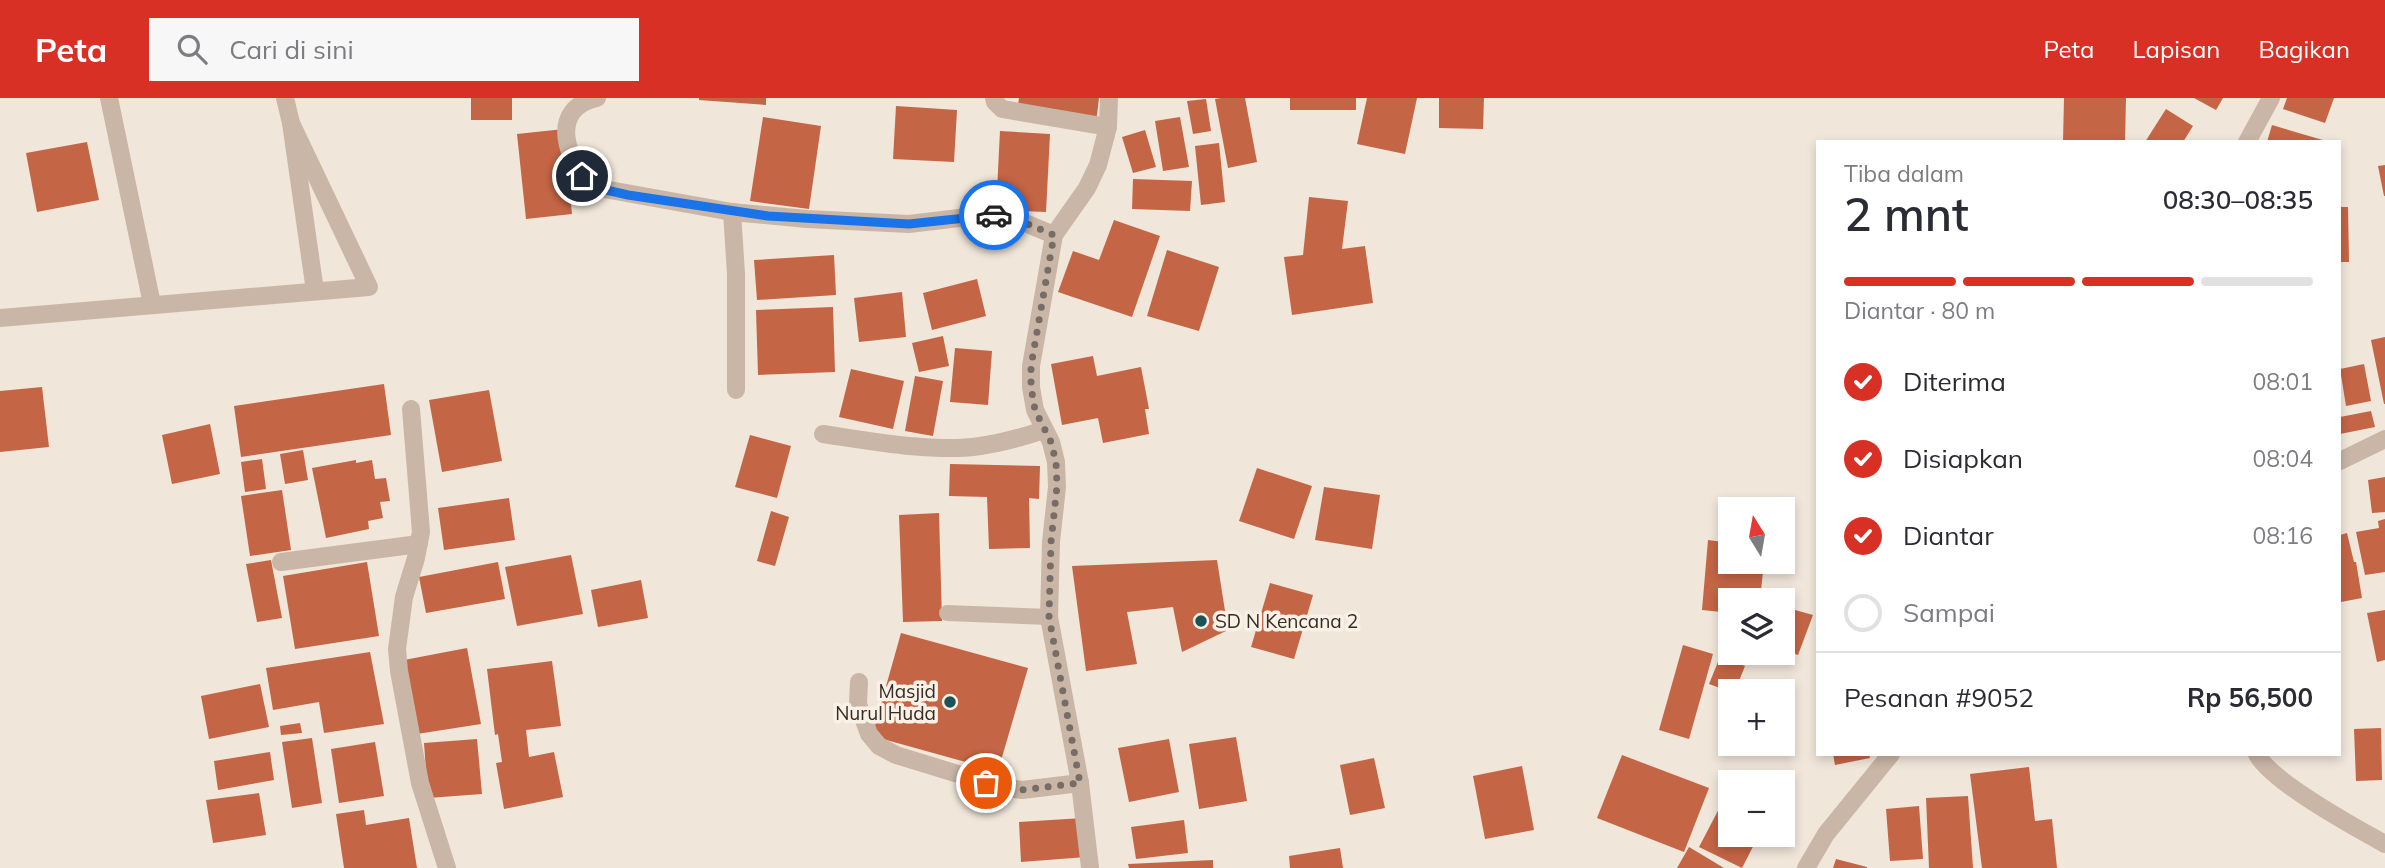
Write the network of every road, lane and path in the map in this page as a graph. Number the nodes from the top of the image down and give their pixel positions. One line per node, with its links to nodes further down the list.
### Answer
1 (109, 98): 13 (street)
2 (285, 98): 7 (street)
3 (597, 98): 10 (street)
4 (994, 98): 8 (street)
5 (1109, 98): 8 (street)
6 (2271, 98): 9 (street)
7 (291, 123): 12 (street); 12 (street)
8 (1108, 127): 11 (street)
9 (2247, 140)
10 (732, 212): 11 (street); 15 (street)
11 (1054, 235): 17 (street)
12 (316, 291): 13 (street)
13 (152, 304): 14 (street)
14 (0, 318)
15 (736, 390)
16 (411, 409): 21 (street)
17 (1044, 430): 18 (street); 24 (street)
18 (823, 434)
19 (2385, 439): 20 (street)
20 (2341, 461)
21 (419, 544): 22 (street); 30 (street)
22 (281, 562)
23 (947, 613): 24 (lane)
24 (1049, 617): 28 (street)
25 (859, 682): 28 (street)
26 (1889, 756): 32 (street)
27 (2258, 756): 29 (street)
28 (1080, 783): 31 (street)
29 (2385, 844)
30 (447, 868)
31 (1090, 868)
32 (1806, 868)

